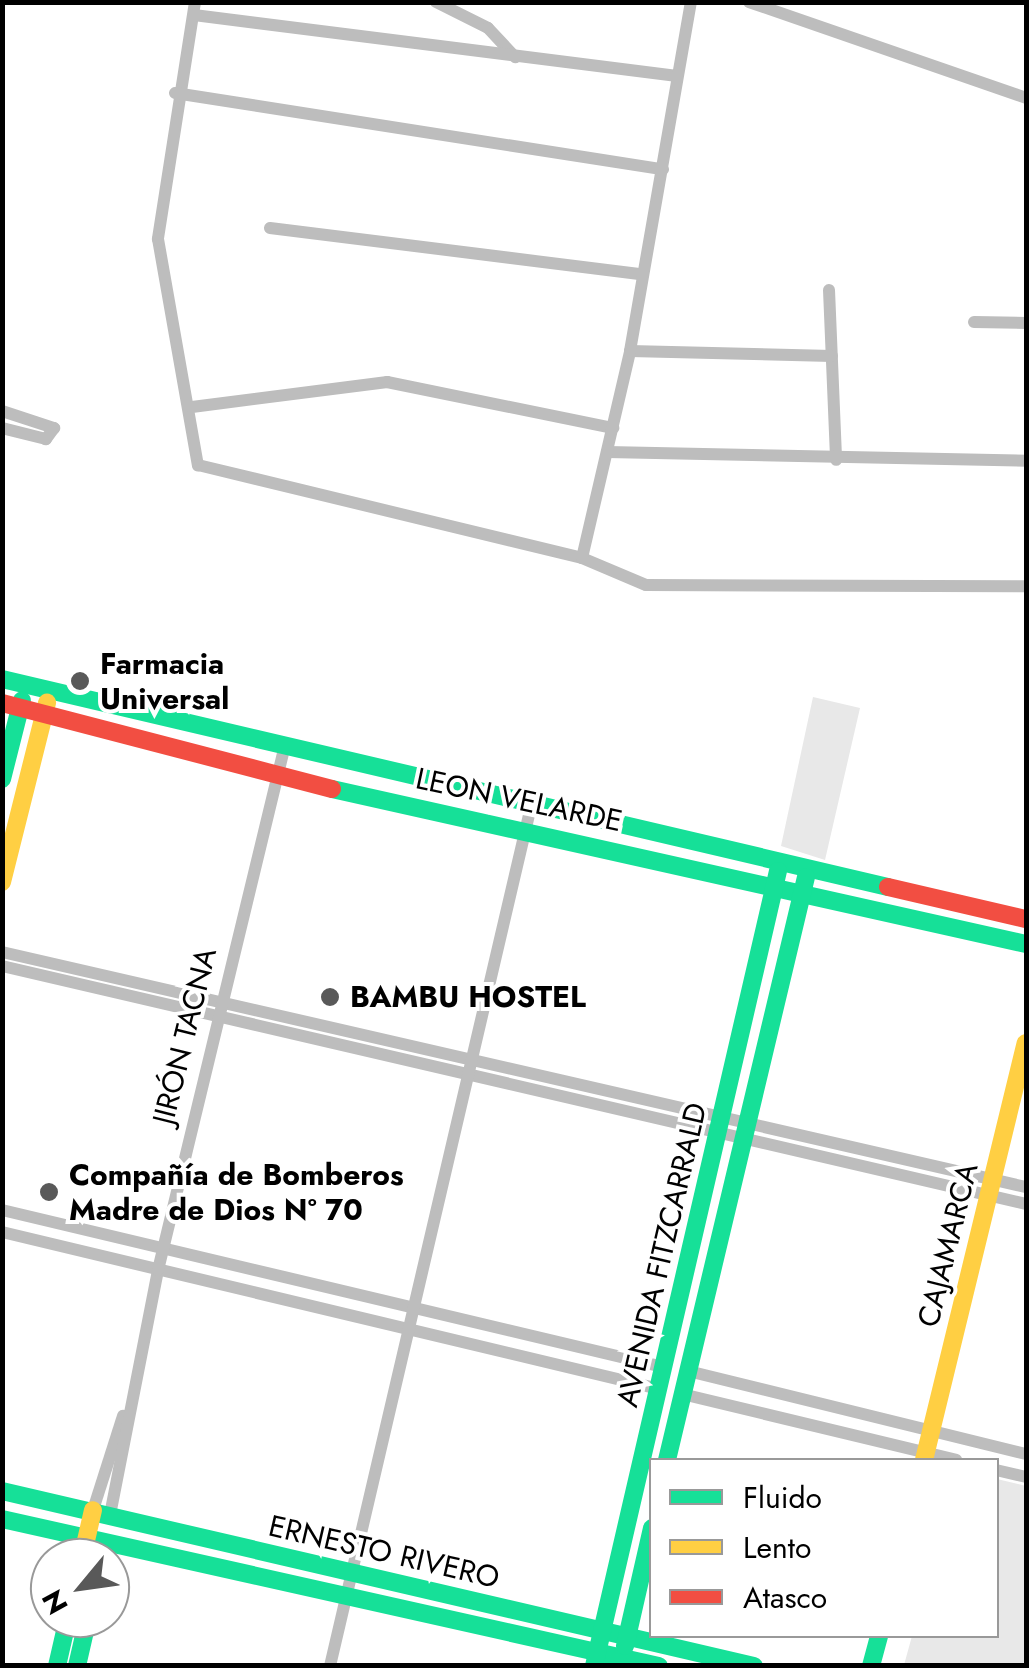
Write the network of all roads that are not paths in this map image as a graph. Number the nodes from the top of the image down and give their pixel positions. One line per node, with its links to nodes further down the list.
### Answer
1 (436, 2): 5 (street)
2 (691, 2): 6 (street)
3 (749, 2): 8 (street)
4 (194, 9): 5 (street); 7 (street)
5 (516, 58): 6 (street)
6 (675, 76): 9 (street)
7 (175, 93): 9 (street); 17 (street)
8 (1026, 98)
9 (662, 169): 11 (street)
10 (270, 228): 11 (street)
11 (641, 274): 15 (street)
12 (829, 290): 16 (street)
13 (974, 322): 14 (street)
14 (1026, 324)
15 (630, 351): 16 (street); 20 (street)
16 (832, 356): 22 (street)
17 (192, 407): 20 (street); 24 (street)
18 (2, 411): 19 (street)
19 (2, 428)
20 (613, 428): 21 (street)
21 (607, 452): 22 (street); 24 (street)
22 (836, 460): 23 (street)
23 (1026, 461)
24 (582, 558): 25 (street)
25 (1026, 586)
26 (2, 679): 27 (street, LEON VELARDE)
27 (26, 685): 28 (street, LEON VELARDE); 29 (street)
28 (49, 690): 30 (street); 31 (street, LEON VELARDE)
29 (12, 705): 30 (street, LEON VELARDE); 33 (street)
30 (44, 714): 32 (street, LEON VELARDE); 38 (street)
31 (284, 750): 32 (street, JIRÓN TACNA); 34 (street, LEON VELARDE)
32 (278, 777): 35 (street, LEON VELARDE); 45 (street, JIRÓN TACNA)
33 (2, 779)
34 (532, 802): 35 (street); 36 (street, LEON VELARDE)
35 (526, 830): 39 (street, LEON VELARDE); 47 (street)
36 (782, 856): 37 (street, LEON VELARDE); 39 (street, AVENIDA FITZCARRALD)
37 (810, 862): 40 (street, AVENIDA FITZCARRALD); 41 (street, LEON VELARDE)
38 (2, 882)
39 (775, 882): 40 (street, LEON VELARDE); 49 (street, AVENIDA FITZCARRALD)
40 (804, 888): 42 (street, LEON VELARDE); 50 (street, AVENIDA FITZCARRALD)
41 (1026, 919)
42 (1026, 944)
43 (2, 952): 45 (street)
44 (2, 966): 45 (street)
45 (219, 1005): 47 (street); 48 (street); 58 (street, JIRÓN TACNA)
46 (1026, 1043): 51 (street, CAJAMARCA)
47 (473, 1059): 48 (street); 49 (street)
48 (469, 1076): 49 (street); 60 (street)
49 (721, 1127): 50 (street); 62 (street, AVENIDA FITZCARRALD)
50 (746, 1132): 51 (street); 63 (street, AVENIDA FITZCARRALD)
51 (990, 1187): 52 (street); 53 (street); 66 (street, CAJAMARCA)
52 (1026, 1188)
53 (1026, 1204)
54 (2, 1210): 55 (street)
55 (26, 1216): 57 (street); 58 (street)
56 (2, 1232): 57 (street)
57 (21, 1237): 59 (street)
58 (163, 1248): 59 (street, JIRÓN TACNA); 60 (street)
59 (158, 1270): 61 (street); 73 (street, JIRÓN TACNA)
60 (414, 1313): 61 (street); 62 (street)
61 (410, 1333): 64 (street); 79 (street)
62 (663, 1367): 64 (street, AVENIDA FITZCARRALD)
63 (688, 1372): 65 (street, AVENIDA FITZCARRALD); 66 (street)
64 (658, 1389): 81 (street, AVENIDA FITZCARRALD)
65 (682, 1394): 68 (street); 69 (street, AVENIDA FITZCARRALD)
66 (931, 1430): 67 (street); 68 (street, CAJAMARCA)
67 (1026, 1454)
68 (924, 1457)
69 (667, 1458)
70 (999, 1471): 71 (street)
71 (1026, 1477)
72 (2, 1491): 73 (street, ERNESTO RIVERO)
73 (102, 1513): 76 (street, JIRÓN TACNA); 79 (street, ERNESTO RIVERO)
74 (2, 1519): 75 (street, ERNESTO RIVERO)
75 (72, 1538)
76 (99, 1538)
77 (649, 1541): 82 (street)
78 (130, 1551): 80 (street, ERNESTO RIVERO)
79 (352, 1573): 80 (street); 81 (street, ERNESTO RIVERO)
80 (348, 1594): 86 (street, ERNESTO RIVERO); 91 (street)
81 (603, 1631): 82 (street, ERNESTO RIVERO); 86 (street, AVENIDA FITZCARRALD)
82 (626, 1637): 87 (street); 88 (street, ERNESTO RIVERO)
83 (63, 1638): 89 (street)
84 (83, 1638): 90 (street)
85 (878, 1638): 94 (street)
86 (595, 1659): 87 (street, ERNESTO RIVERO)
87 (621, 1662): 92 (street, ERNESTO RIVERO)
88 (732, 1663): 93 (street, ERNESTO RIVERO)
89 (57, 1666)
90 (77, 1666)
91 (330, 1666)
92 (658, 1666)
93 (754, 1666)
94 (871, 1666)

